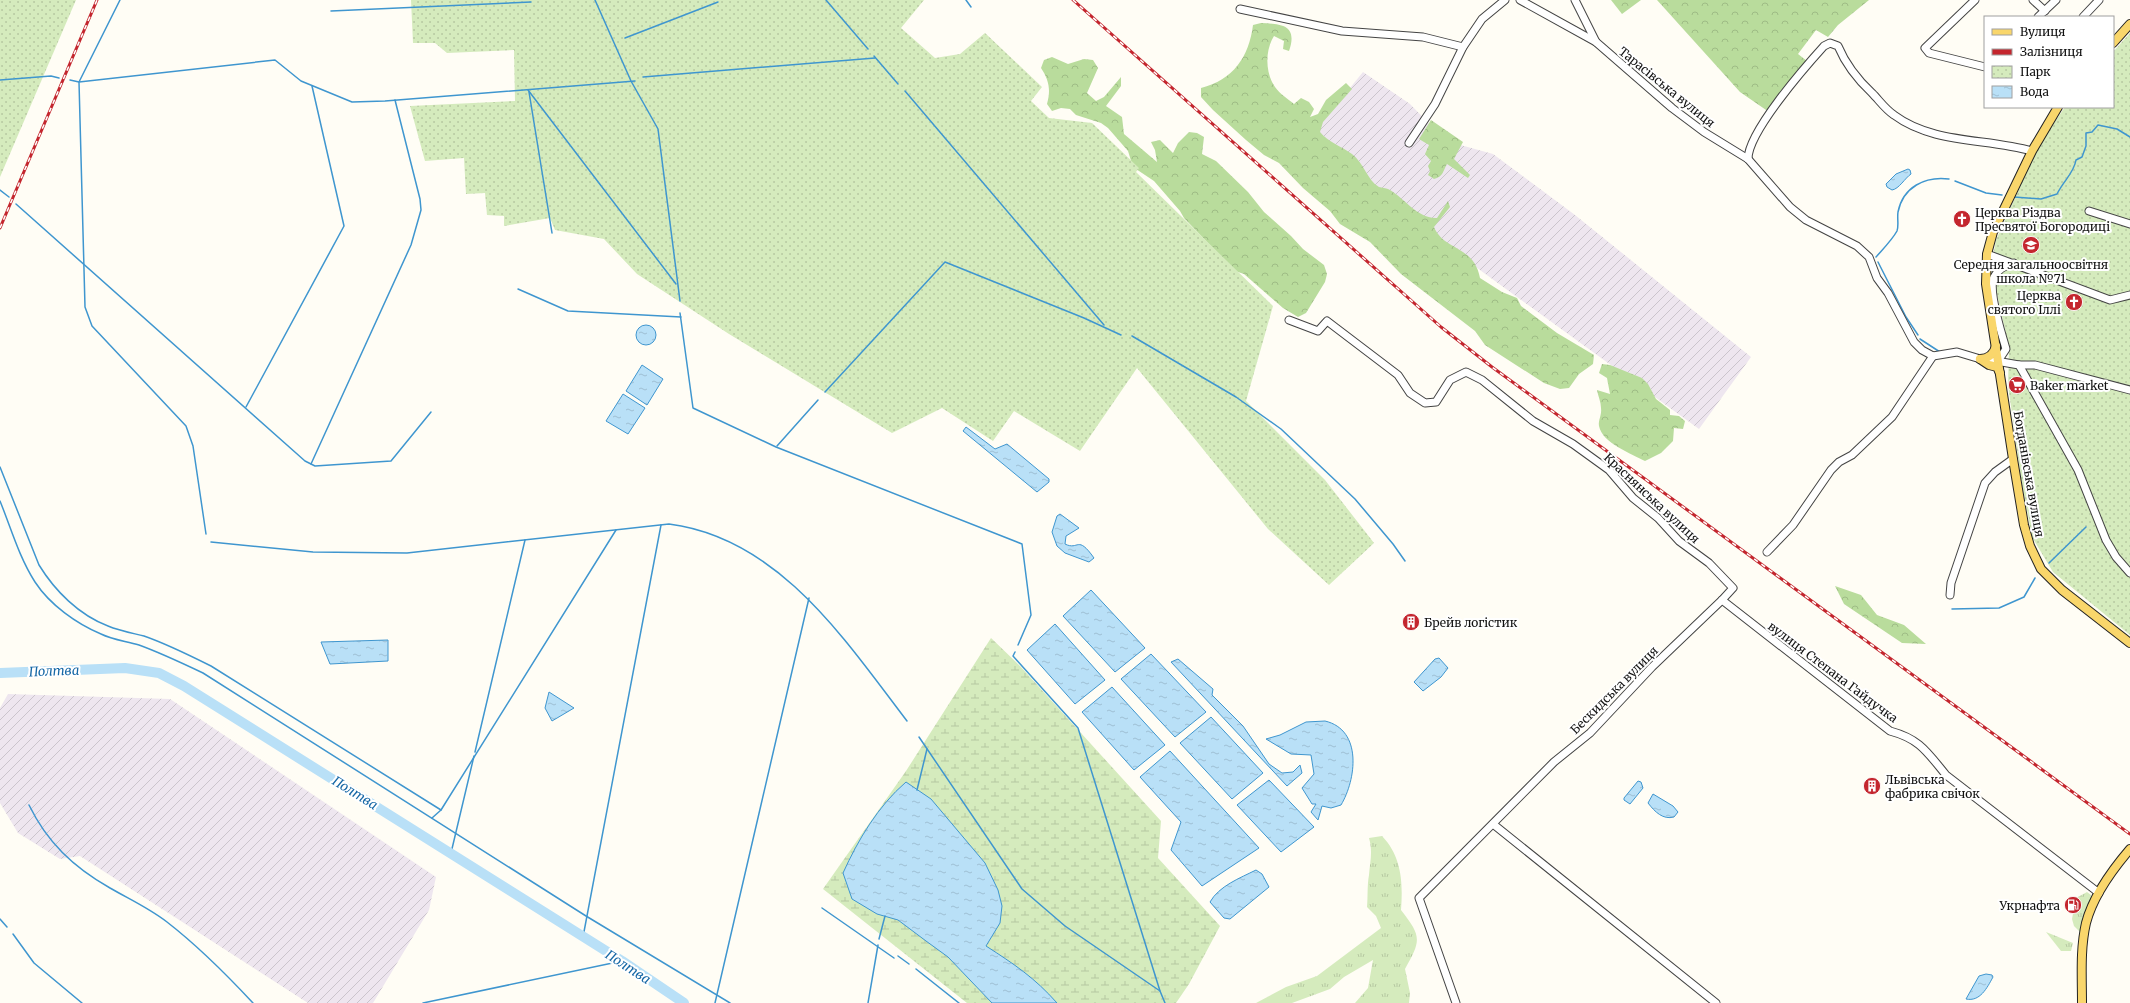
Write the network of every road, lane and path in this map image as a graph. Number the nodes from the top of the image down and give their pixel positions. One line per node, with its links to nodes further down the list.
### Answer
1 (1505, 0): 15 (street)
2 (1520, 0): 13 (street, Тарасівська вулиця)
3 (1575, 0): 13 (street)
4 (1975, 0): 16 (street)
5 (2033, 0): 9 (street)
6 (2056, 0): 9 (street)
7 (2100, 0): 11 (street)
8 (1240, 9): 15 (street)
9 (2045, 11): 10 (street)
10 (2039, 16)
11 (2084, 16)
12 (2130, 24): 14 (main road)
13 (1596, 42): 20 (street, Тарасівська вулиця)
14 (2114, 42)
15 (1463, 47): 18 (street)
16 (1984, 67)
17 (2057, 108): 19 (main road, Богданівська вулиця)
18 (1409, 143)
19 (2032, 151): 20 (street); 23 (main road, Богданівська вулиця)
20 (1748, 159): 28 (street, Тарасівська вулиця)
21 (2088, 212): 22 (street)
22 (2130, 224)
23 (1987, 254): 24 (street); 27 (main road, Богданівська вулиця)
24 (2014, 263): 25 (street); 30 (street)
25 (2130, 295)
26 (1289, 320): 37 (street, Краснянська вулиця)
27 (1996, 345): 29 (main road); 30 (main road, Богданівська вулиця)
28 (1933, 356): 29 (street); 35 (street)
29 (1980, 358): 30 (street); 32 (main road)
30 (1998, 362): 31 (street); 32 (main road, Богданівська вулиця)
31 (2019, 366): 33 (street); 36 (street)
32 (2000, 373): 34 (main road, Богданівська вулиця)
33 (2130, 390)
34 (2012, 459): 38 (street); 40 (main road, Богданівська вулиця)
35 (1767, 552)
36 (2130, 573)
37 (1733, 588): 39 (street, Бескидська вулиця)
38 (1950, 595)
39 (1722, 600): 41 (street, Бескидська вулиця); 43 (street, вулиця Степана Гайдучка)
40 (2130, 643)
41 (1493, 824): 44 (street, Бескидська вулиця); 45 (street)
42 (2130, 849): 43 (main road)
43 (2099, 893): 46 (main road)
44 (1456, 1003)
45 (1716, 1003)
46 (2082, 1003)

